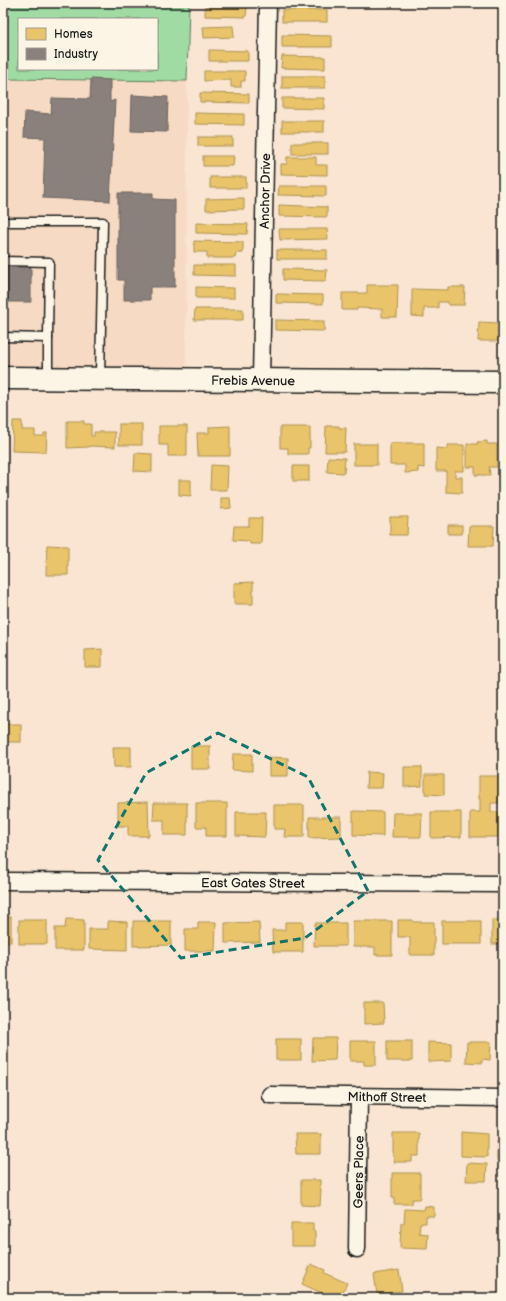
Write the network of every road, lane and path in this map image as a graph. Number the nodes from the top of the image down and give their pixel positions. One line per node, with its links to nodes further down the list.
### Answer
1 (268, 3): 9 (street, Anchor Drive)
2 (3, 222): 8 (lane)
3 (3, 262): 5 (lane)
4 (3, 337): 5 (lane)
5 (48, 338): 7 (lane)
6 (3, 378): 7 (main road, Frebis Avenue)
7 (48, 378): 8 (main road, Frebis Avenue)
8 (100, 379): 9 (main road, Frebis Avenue)
9 (261, 380): 10 (main road, Frebis Avenue)
10 (503, 382)
11 (3, 881): 12 (street, East Gates Street)
12 (503, 884)
13 (270, 1095): 14 (street, Mithoff Street)
14 (359, 1096): 15 (street, Mithoff Street); 16 (street, Geers Place)
15 (503, 1098)
16 (357, 1249)

